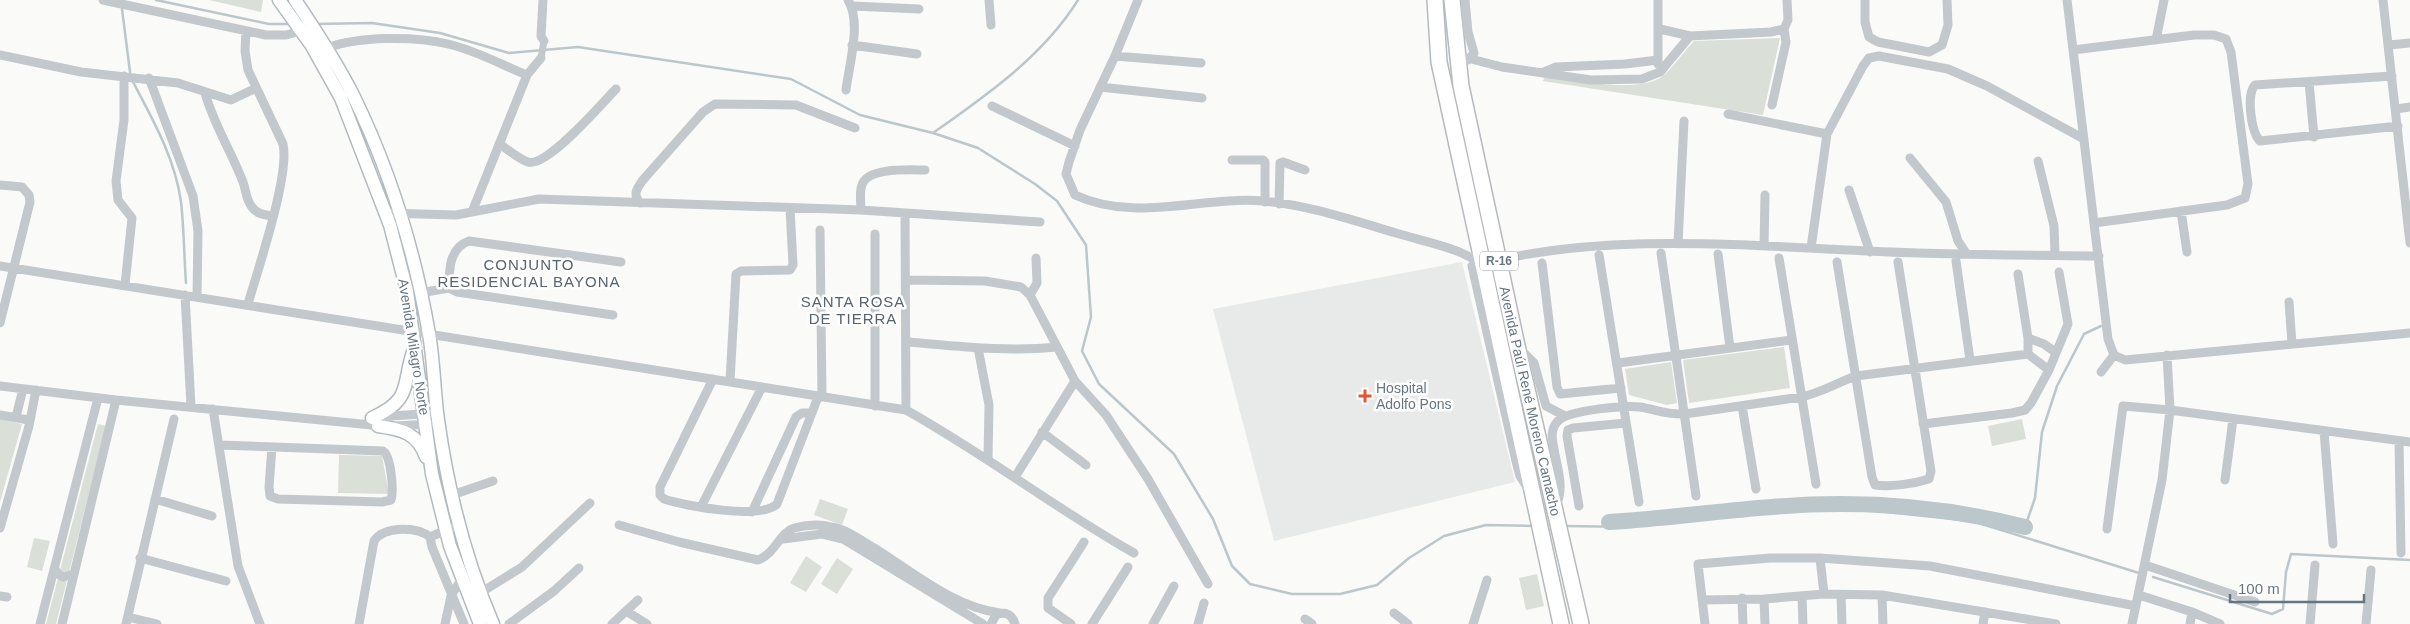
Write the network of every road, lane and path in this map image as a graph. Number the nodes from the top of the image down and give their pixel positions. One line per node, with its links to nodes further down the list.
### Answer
1 (102, 0): 22 (street)
2 (279, 0): 23 (main road, Avenida Milagro Norte)
3 (295, 0): 30 (main road, Avenida Milagro Norte)
4 (543, 0): 26 (street)
5 (989, 0): 19 (street)
6 (1138, 0): 34 (street)
7 (1435, 0): 113 (main road, Avenida Paúl René Moreno Camacho / R-16)
8 (1452, 0): 37 (main road, Avenida Paúl René Moreno Camacho / R-16)
9 (1465, 0): 37 (street)
10 (1658, 0): 20 (street)
11 (1787, 0): 21 (street)
12 (1865, 0): 13 (street)
13 (1947, 0)
14 (2067, 0): 31 (street)
15 (2164, 0): 25 (street)
16 (2384, 0): 29 (street)
17 (850, 3): 18 (street); 28 (street)
18 (919, 9)
19 (991, 25)
20 (1660, 29): 24 (street); 36 (street)
21 (1784, 29): 24 (street); 54 (street)
22 (246, 31): 23 (street); 49 (street)
23 (301, 31): 84 (main road, Avenida Milagro Norte)
24 (1690, 36): 41 (street)
25 (2156, 40): 31 (street); 83 (street)
26 (544, 41): 35 (street)
27 (2410, 43): 29 (street)
28 (852, 45): 33 (street); 51 (street)
29 (2389, 45): 44 (street)
30 (327, 48): 42 (street); 85 (main road, Avenida Milagro Norte)
31 (2073, 50): 64 (street)
32 (0, 54): 43 (street)
33 (917, 54)
34 (1115, 56): 38 (street); 48 (street)
35 (541, 58): 42 (street)
36 (1658, 60): 39 (street); 41 (street)
37 (1465, 61): 40 (street); 106 (main road, Avenida Paúl René Moreno Camacho / R-16)
38 (1201, 63)
39 (1625, 64): 40 (street); 46 (street)
40 (1543, 72): 46 (street)
41 (1660, 72): 46 (street)
42 (527, 75): 65 (street)
43 (124, 76): 45 (street); 119 (street)
44 (2392, 76): 47 (street); 57 (street)
45 (149, 78): 52 (street); 124 (street)
46 (1624, 80)
47 (2309, 82): 63 (street); 63 (street)
48 (1100, 87): 53 (street); 66 (street)
49 (256, 88): 52 (street); 88 (street)
50 (616, 89): 65 (street)
51 (846, 90)
52 (205, 93): 88 (street)
53 (1202, 98)
54 (1772, 105)
55 (992, 106): 66 (street)
56 (2410, 107): 57 (street)
57 (2396, 109): 60 (street)
58 (1728, 114): 62 (street)
59 (1684, 121): 94 (street)
60 (2398, 126): 63 (street); 74 (street)
61 (855, 128): 79 (street)
62 (1827, 134): 64 (street); 96 (street)
63 (2314, 137)
64 (2084, 139): 90 (street)
65 (499, 144): 86 (street)
66 (1075, 146): 78 (street)
67 (1910, 158): 100 (street)
68 (1232, 160): 70 (street)
69 (2038, 161): 103 (street)
70 (1265, 162): 71 (street); 78 (street)
71 (1280, 163): 73 (street); 80 (street)
72 (925, 170): 82 (street)
73 (1305, 170)
74 (2406, 171): 93 (street)
75 (0, 185): 115 (street)
76 (1849, 190): 97 (street)
77 (1764, 195): 95 (street)
78 (1265, 202): 80 (street)
79 (640, 203): 81 (street); 86 (street)
80 (1279, 204): 113 (street)
81 (790, 208): 82 (street); 153 (street)
82 (861, 210): 87 (street)
83 (2181, 211): 90 (street); 98 (street)
84 (386, 212): 85 (street); 132 (main road, Avenida Milagro Norte)
85 (399, 212): 86 (street); 121 (main road, Avenida Milagro Norte)
86 (472, 212)
87 (905, 212): 89 (street); 118 (street)
88 (272, 216): 126 (street)
89 (1040, 222)
90 (2094, 223): 104 (street)
91 (820, 230): 159 (street)
92 (875, 234): 164 (street)
93 (2410, 237)
94 (1678, 244): 95 (street); 106 (street)
95 (1764, 246): 96 (street)
96 (1811, 248): 97 (street)
97 (1870, 252): 100 (street)
98 (2187, 252)
99 (1661, 253): 143 (street)
100 (1966, 253): 103 (street)
101 (1718, 254): 139 (street)
102 (1599, 255): 146 (street)
103 (2055, 255): 104 (street)
104 (2099, 256): 144 (street)
105 (1036, 258): 123 (street)
106 (1498, 258): 113 (street); 136 (main road, Avenida Paúl René Moreno Camacho / R-16)
107 (1779, 258): 133 (street)
108 (1956, 261): 145 (street)
109 (621, 262): 120 (street)
110 (1542, 262): 156 (street)
111 (1838, 262): 150 (street)
112 (1898, 262): 147 (street)
113 (1482, 264): 274 (main road, Avenida Paúl René Moreno Camacho / R-16)
114 (0, 266): 115 (street)
115 (13, 268): 119 (street); 128 (street)
116 (2059, 272): 140 (street)
117 (2018, 274): 131 (street)
118 (906, 280): 123 (street); 134 (street)
119 (125, 285): 122 (street)
120 (449, 288): 121 (street); 127 (street)
121 (420, 293): 130 (main road, Avenida Milagro Norte)
122 (185, 295): 124 (street); 163 (street)
123 (1030, 295): 137 (street)
124 (197, 296): 126 (street)
125 (2289, 302): 135 (street)
126 (248, 304): 132 (street)
127 (612, 315)
128 (0, 323)
129 (2410, 333): 135 (street)
130 (429, 335): 132 (street); 151 (street); 175 (main road, Avenida Milagro Norte)
131 (2028, 338): 140 (street); 141 (street)
132 (415, 339): 175 (main road, Avenida Milagro Norte); 179 (main road)
133 (1791, 340): 139 (street); 161 (street)
134 (907, 342): 138 (street); 168 (street)
135 (2292, 344): 142 (street)
136 (1517, 345): 173 (street); 205 (main road, Avenida Paúl René Moreno Camacho / R-16)
137 (1057, 347): 138 (street); 152 (street)
138 (978, 348): 188 (street)
139 (1730, 348): 143 (street)
140 (2055, 352): 148 (street)
141 (2028, 354): 145 (street); 148 (street)
142 (2167, 355): 144 (street); 169 (street)
143 (1675, 356): 146 (street); 171 (street)
144 (2114, 356): 149 (street)
145 (1970, 360): 147 (street)
146 (1618, 363): 156 (street)
147 (1914, 368): 150 (street); 181 (street)
148 (2049, 370): 181 (street)
149 (2101, 372)
150 (1856, 376): 161 (street); 181 (street)
151 (713, 379): 153 (street); 201 (street)
152 (1075, 380): 183 (street); 231 (street)
153 (730, 382): 155 (street)
154 (0, 386): 157 (street)
155 (762, 387): 159 (street); 201 (street)
156 (1621, 388): 165 (street)
157 (23, 389): 158 (street); 174 (street)
158 (36, 390): 160 (street); 177 (street)
159 (820, 397): 164 (street); 170 (street)
160 (98, 398): 162 (street); 213 (street)
161 (1801, 398): 166 (street); 194 (street)
162 (116, 400): 163 (street); 216 (street)
163 (191, 406): 167 (street)
164 (875, 406): 168 (street)
165 (1624, 406): 171 (street); 173 (street); 180 (street)
166 (1742, 406): 171 (street); 195 (street)
167 (213, 408): 179 (street); 186 (street)
168 (906, 410): 188 (street)
169 (2170, 410): 176 (street); 209 (street); 221 (street)
170 (812, 413): 203 (street); 203 (street)
171 (1685, 414): 197 (street)
172 (0, 415): 174 (street)
173 (1565, 416): 205 (street)
174 (16, 417): 177 (street)
175 (431, 419): 179 (street); 190 (main road, Avenida Milagro Norte); 196 (main road, Avenida Milagro Norte)
176 (2233, 419): 182 (street); 192 (street)
177 (29, 420): 207 (street)
178 (174, 420): 198 (street)
179 (375, 422): 190 (main road)
180 (1626, 423): 199 (street); 202 (street)
181 (1923, 424)
182 (2324, 431): 184 (street); 215 (street)
183 (1042, 432): 189 (street); 191 (street)
184 (2399, 442): 185 (street); 218 (street)
185 (2410, 442)
186 (219, 445): 187 (street); 253 (street)
187 (272, 447): 187 (street)
188 (988, 459): 191 (street)
189 (1086, 465)
190 (432, 474): 210 (main road, Avenida Milagro Norte)
191 (1015, 477): 217 (street)
192 (2225, 480)
193 (493, 481): 196 (street)
194 (1816, 484)
195 (1756, 489)
196 (452, 495): 208 (main road, Avenida Milagro Norte)
197 (1696, 496)
198 (156, 499): 204 (street); 219 (street)
199 (1639, 502)
200 (590, 503): 233 (street)
201 (701, 506): 203 (street)
202 (1579, 506)
203 (752, 512)
204 (212, 516)
205 (1557, 520): 275 (main road, Avenida Paúl René Moreno Camacho / R-16)
206 (619, 525): 211 (street)
207 (0, 526)
208 (459, 526): 210 (street); 233 (main road, Avenida Milagro Norte)
209 (2107, 529)
210 (446, 530): 212 (street); 228 (main road, Avenida Milagro Norte)
211 (832, 531): 250 (street); 265 (street)
212 (430, 537): 237 (street); 257 (street)
213 (63, 539): 216 (street); 225 (street)
214 (1084, 542): 268 (street)
215 (2333, 544)
216 (80, 545): 227 (street)
217 (1134, 553)
218 (2402, 553)
219 (140, 558): 230 (street); 252 (street)
220 (1820, 558): 234 (street); 243 (street); 246 (street)
221 (2145, 565): 236 (street); 244 (street)
222 (2315, 565): 287 (street)
223 (1128, 567): 269 (street)
224 (579, 568): 262 (street)
225 (55, 569): 227 (street); 254 (street)
226 (2371, 570): 288 (street)
227 (74, 574): 255 (street)
228 (462, 578): 237 (street); 260 (main road, Avenida Milagro Norte)
229 (1487, 580): 273 (street)
230 (226, 581)
231 (1208, 584)
232 (1174, 586): 270 (street)
233 (480, 593): 261 (main road, Avenida Milagro Norte)
234 (1824, 594): 238 (street); 239 (street)
235 (1882, 595): 239 (street); 248 (street); 281 (street)
236 (2139, 595): 246 (street); 249 (street)
237 (451, 596): 258 (street); 259 (street)
238 (1802, 596): 241 (street); 279 (street)
239 (1841, 596): 280 (street)
240 (1742, 598): 241 (street); 243 (street); 277 (street)
241 (1764, 599): 278 (street)
242 (638, 600): 247 (street)
243 (1702, 600): 276 (street)
244 (2256, 602)
245 (1204, 603): 271 (street)
246 (2136, 606): 284 (street)
247 (626, 611): 263 (street); 264 (street)
248 (1985, 612): 282 (street); 283 (street)
249 (2192, 612): 285 (street); 286 (street)
250 (1000, 613): 266 (street); 267 (street)
251 (1394, 613): 272 (street)
252 (127, 621): 256 (street)
253 (257, 622)
254 (40, 624)
255 (62, 624)
256 (156, 624)
257 (359, 624)
258 (445, 624)
259 (464, 624)
260 (480, 624)
261 (493, 624)
262 (509, 624)
263 (612, 624)
264 (647, 624)
265 (983, 624)
266 (991, 624)
267 (1015, 624)
268 (1071, 624)
269 (1092, 624)
270 (1152, 624)
271 (1198, 624)
272 (1408, 624)
273 (1473, 624)
274 (1562, 624)
275 (1581, 624)
276 (1705, 624)
277 (1742, 624)
278 (1765, 624)
279 (1803, 624)
280 (1842, 624)
281 (1883, 624)
282 (1983, 624)
283 (2056, 624)
284 (2132, 624)
285 (2190, 624)
286 (2220, 624)
287 (2310, 624)
288 (2366, 624)

